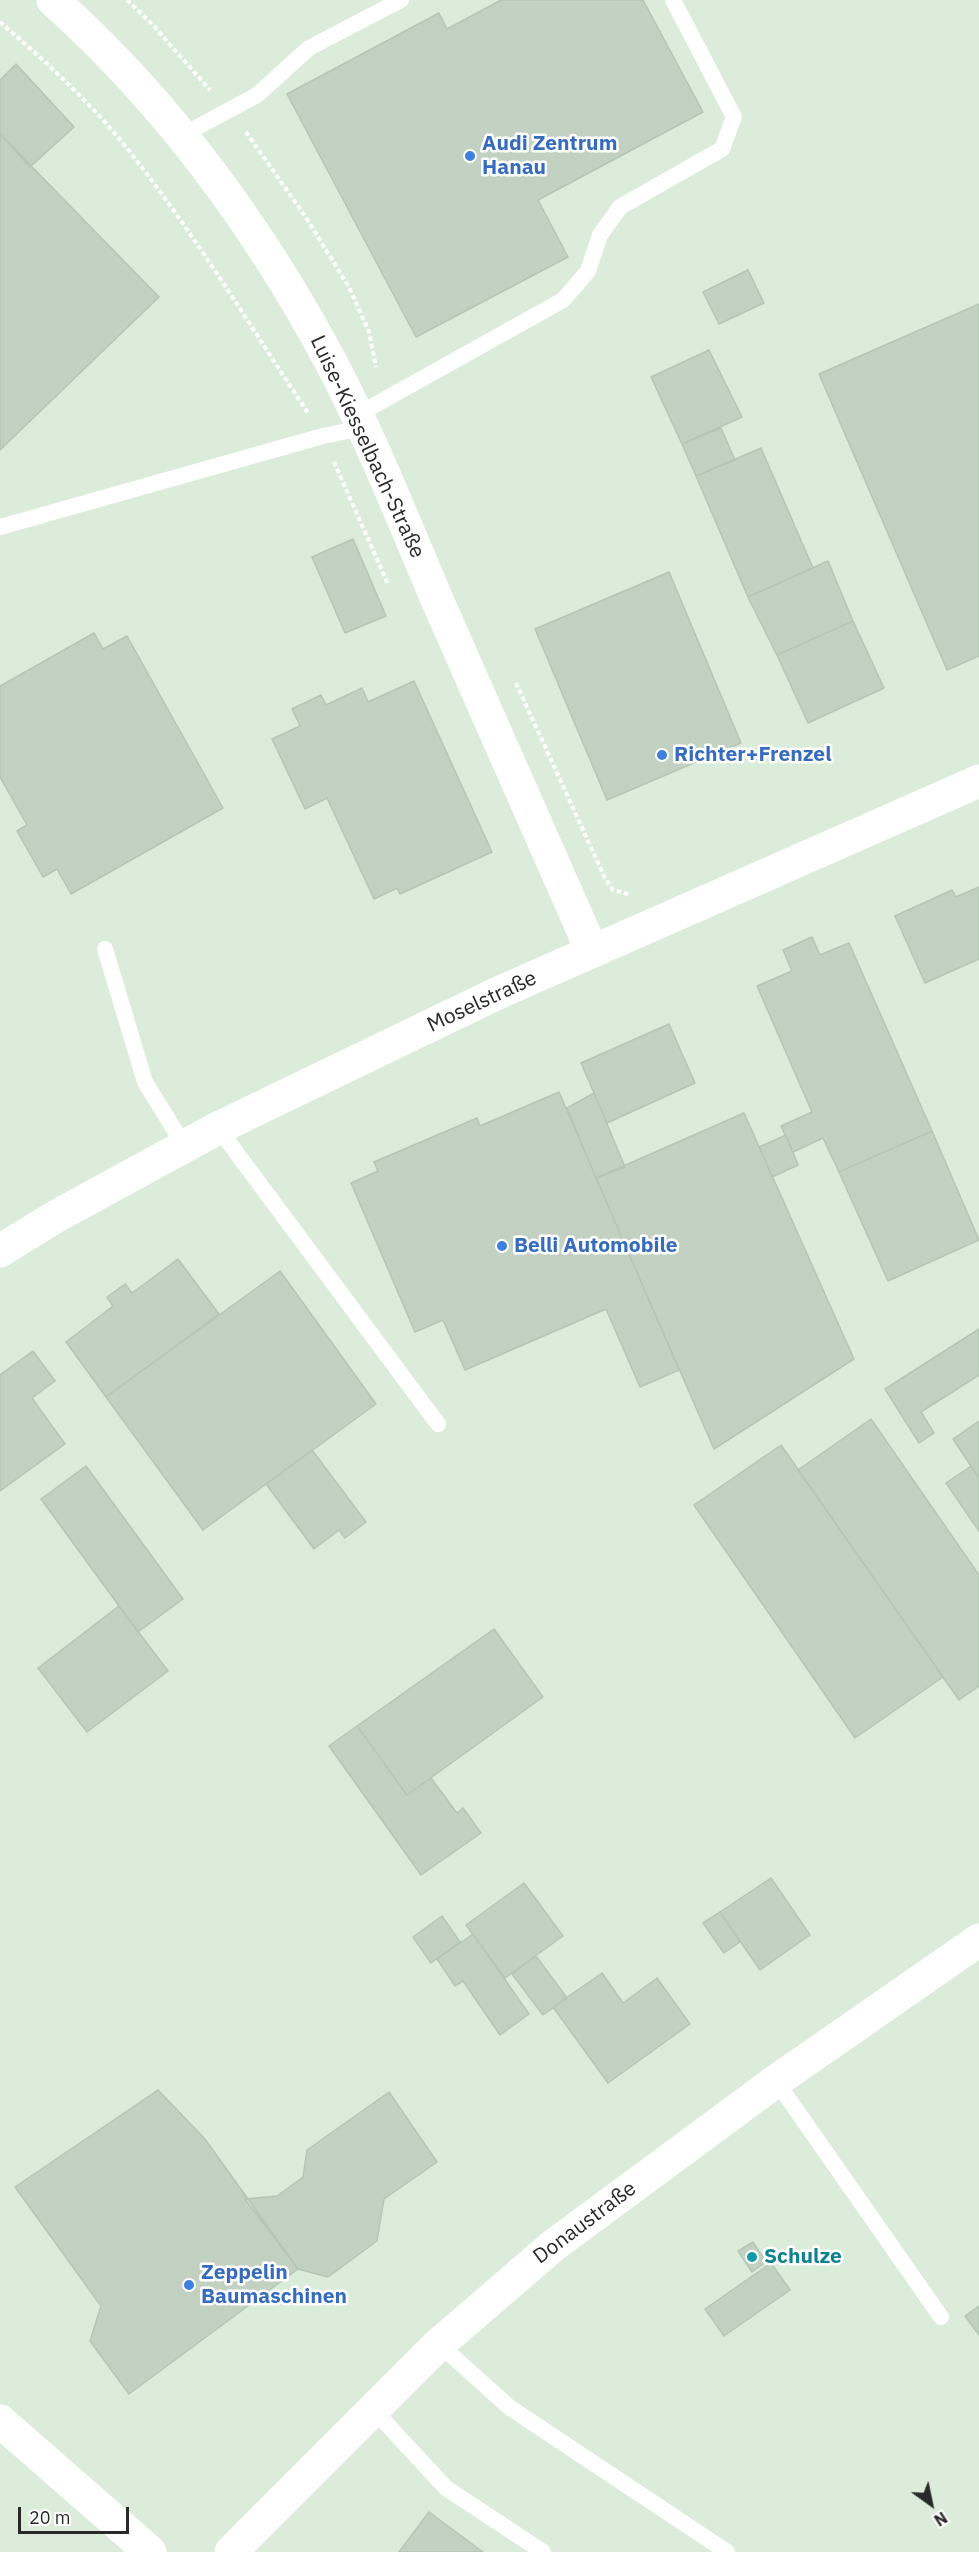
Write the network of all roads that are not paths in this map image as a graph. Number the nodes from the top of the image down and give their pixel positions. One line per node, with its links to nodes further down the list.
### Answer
1 (53, 0): 4 (street, Luise-Kiesselbach-Straße)
2 (400, 0): 4 (lane)
3 (674, 0): 5 (lane)
4 (183, 135): 5 (street, Luise-Kiesselbach-Straße)
5 (359, 422): 6 (lane); 9 (street, Luise-Kiesselbach-Straße)
6 (0, 527)
7 (979, 781): 9 (street, Moselstraße)
8 (105, 949): 11 (lane)
9 (592, 951): 10 (street, Moselstraße)
10 (218, 1128): 11 (street, Moselstraße); 13 (lane)
11 (185, 1147): 12 (street, Moselstraße)
12 (0, 1251)
13 (438, 1424)
14 (979, 1940): 15 (street, Donaustraße)
15 (776, 2081): 16 (lane); 17 (street, Donaustraße)
16 (941, 2317)
17 (439, 2344): 18 (street, Donaustraße); 23 (lane)
18 (372, 2408): 21 (street, Donaustraße); 22 (lane)
19 (0, 2421): 20 (street)
20 (150, 2552)
21 (231, 2552)
22 (543, 2552)
23 (727, 2552)

